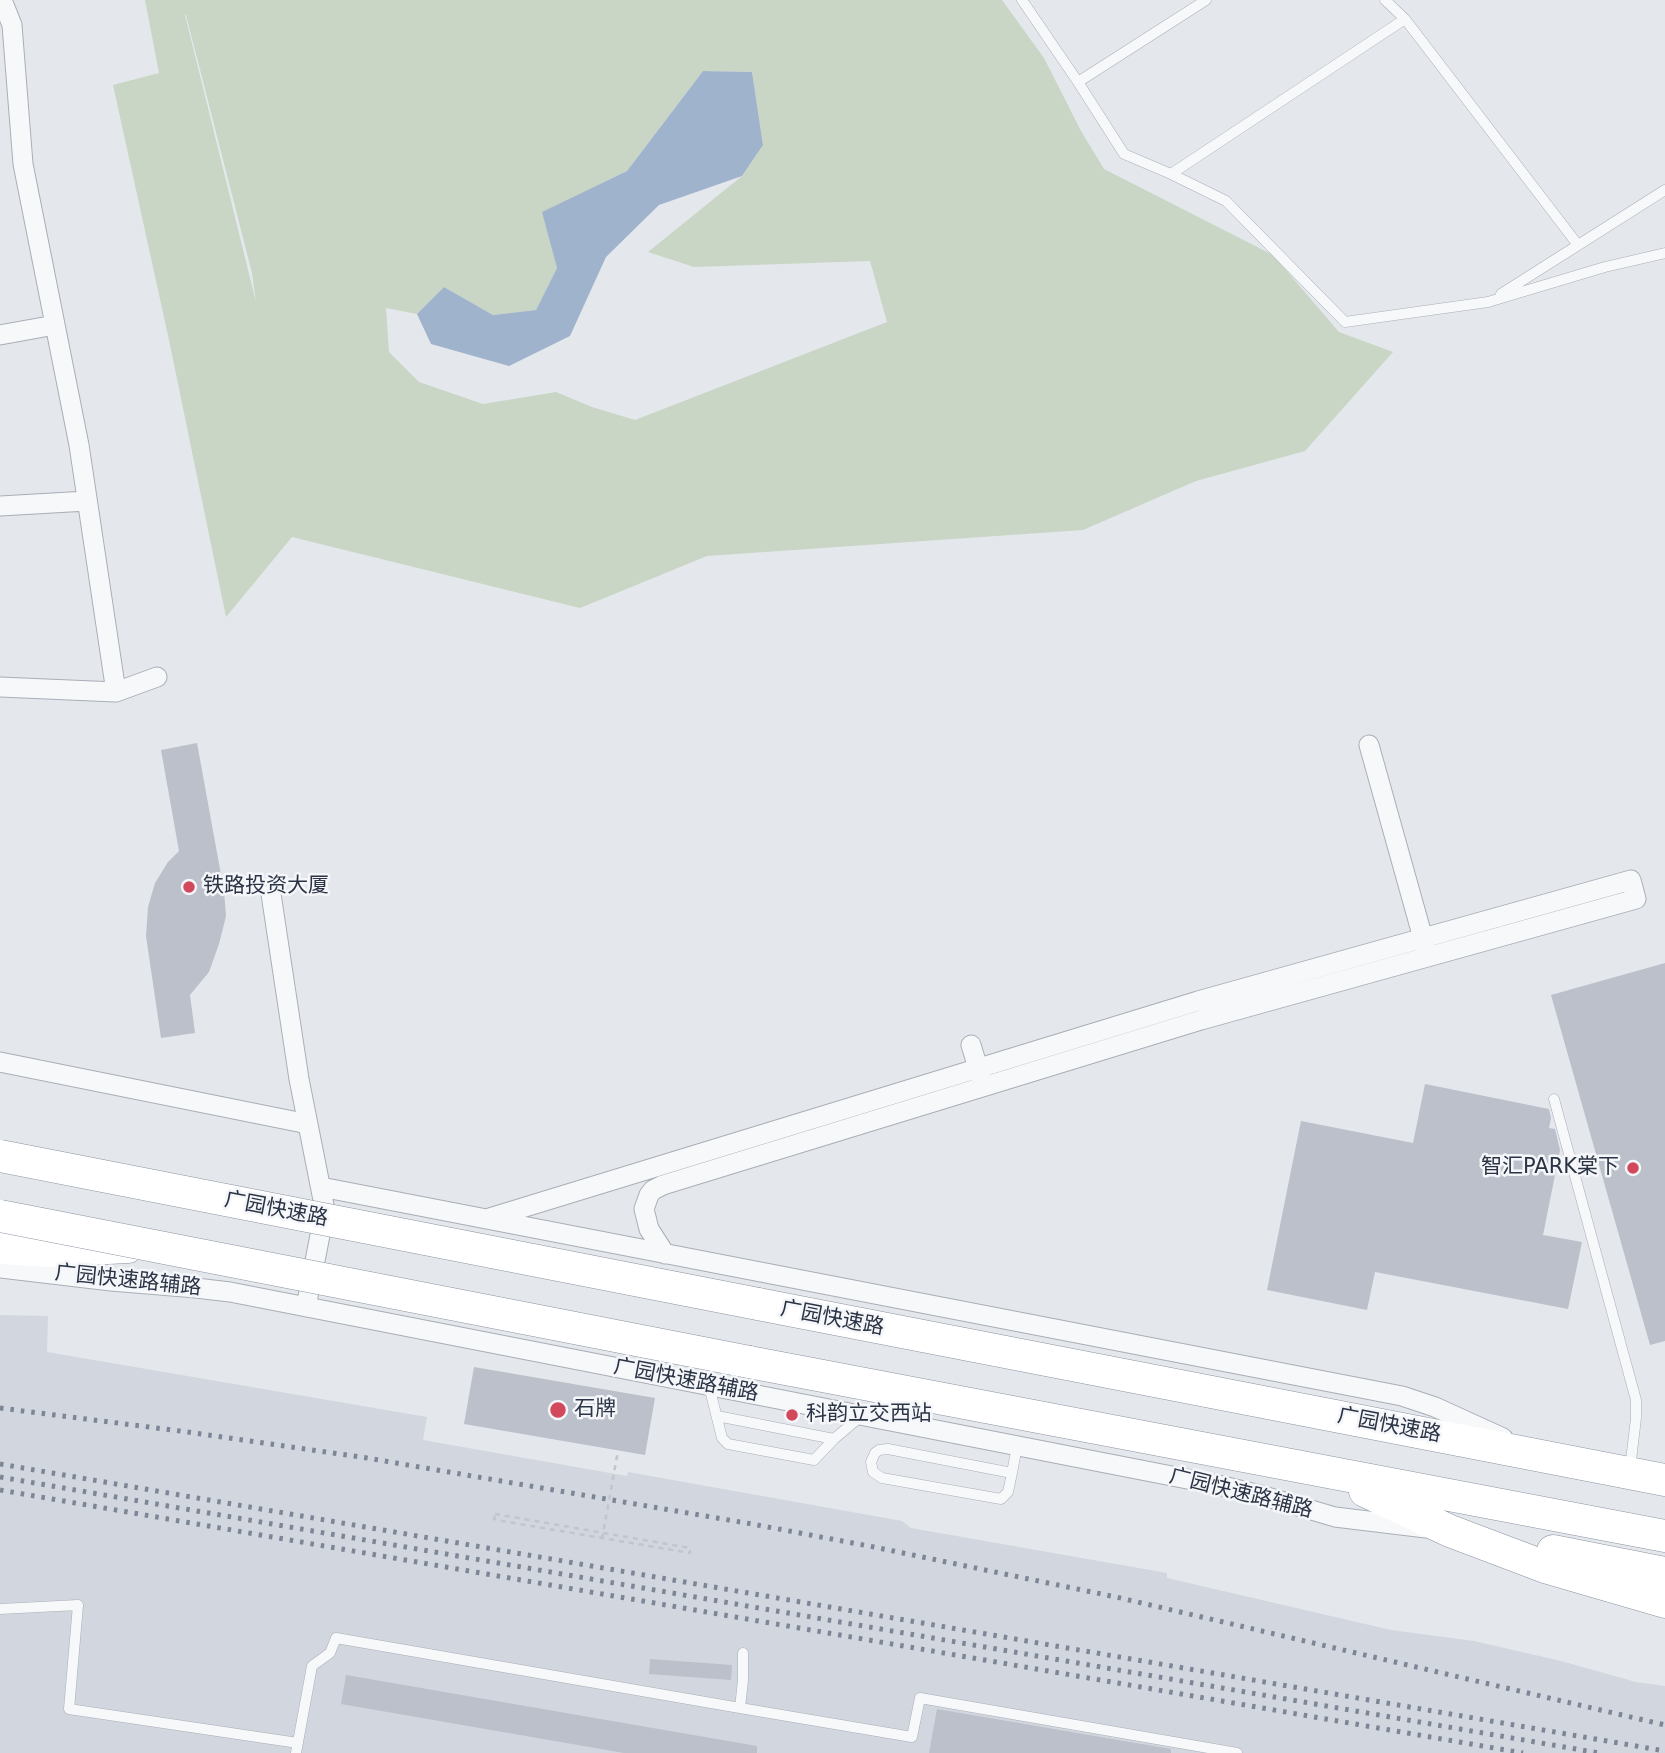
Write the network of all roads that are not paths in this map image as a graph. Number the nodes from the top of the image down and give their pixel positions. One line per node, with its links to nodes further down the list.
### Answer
1 (2, 0): 12 (street)
2 (1022, 0): 6 (lane)
3 (1206, 0): 6 (lane)
4 (1385, 0): 5 (lane)
5 (1405, 19): 7 (lane); 9 (lane)
6 (1078, 82): 7 (lane)
7 (1171, 174): 11 (lane)
8 (1665, 190): 9 (lane)
9 (1578, 245): 11 (lane)
10 (1665, 253): 11 (lane)
11 (1488, 302)
12 (55, 325): 13 (street); 14 (street)
13 (0, 335)
14 (88, 501): 15 (street); 18 (street)
15 (0, 506)
16 (157, 677): 18 (street)
17 (0, 687): 18 (street)
18 (116, 692)
19 (1369, 745): 21 (street)
20 (271, 894): 27 (street)
21 (1423, 938): 22 (street); 22 (street); 25 (street)
22 (1428, 957): 25 (street)
23 (971, 1045): 25 (street)
24 (0, 1062): 27 (street)
25 (981, 1078): 31 (street); 34 (street)
26 (1554, 1099): 45 (lane)
27 (308, 1124): 29 (street)
28 (0, 1156): 42 (highway, 广园快速路, bridge)
29 (321, 1187): 31 (street); 36 (street)
30 (0, 1216): 32 (highway, bridge)
31 (486, 1219): 34 (street)
32 (152, 1245): 33 (highway, bridge); 43 (highway, bridge)
33 (0, 1248)
34 (664, 1254): 42 (street)
35 (0, 1268): 36 (street, 广园快速路辅路)
36 (306, 1307): 37 (street, 广园快速路辅路)
37 (709, 1386): 38 (street, 广园快速路辅路); 39 (lane)
38 (861, 1415): 40 (lane); 41 (street, 广园快速路辅路)
39 (717, 1416): 40 (lane); 40 (lane)
40 (834, 1439)
41 (1017, 1446): 44 (lane); 47 (street, 广园快速路辅路)
42 (1542, 1456): 45 (highway, 广园快速路)
43 (1325, 1472): 47 (highway); 48 (highway)
44 (1012, 1473): 44 (lane)
45 (1630, 1473): 46 (highway, 广园快速路)
46 (1665, 1480)
47 (1450, 1531): 49 (highway); 50 (highway)
48 (1665, 1536)
49 (1665, 1573)
50 (1665, 1602)
51 (0, 1609): 54 (lane)
52 (743, 1653): 53 (lane)
53 (740, 1708): 54 (lane); 55 (lane)
54 (297, 1748)
55 (1237, 1753)

